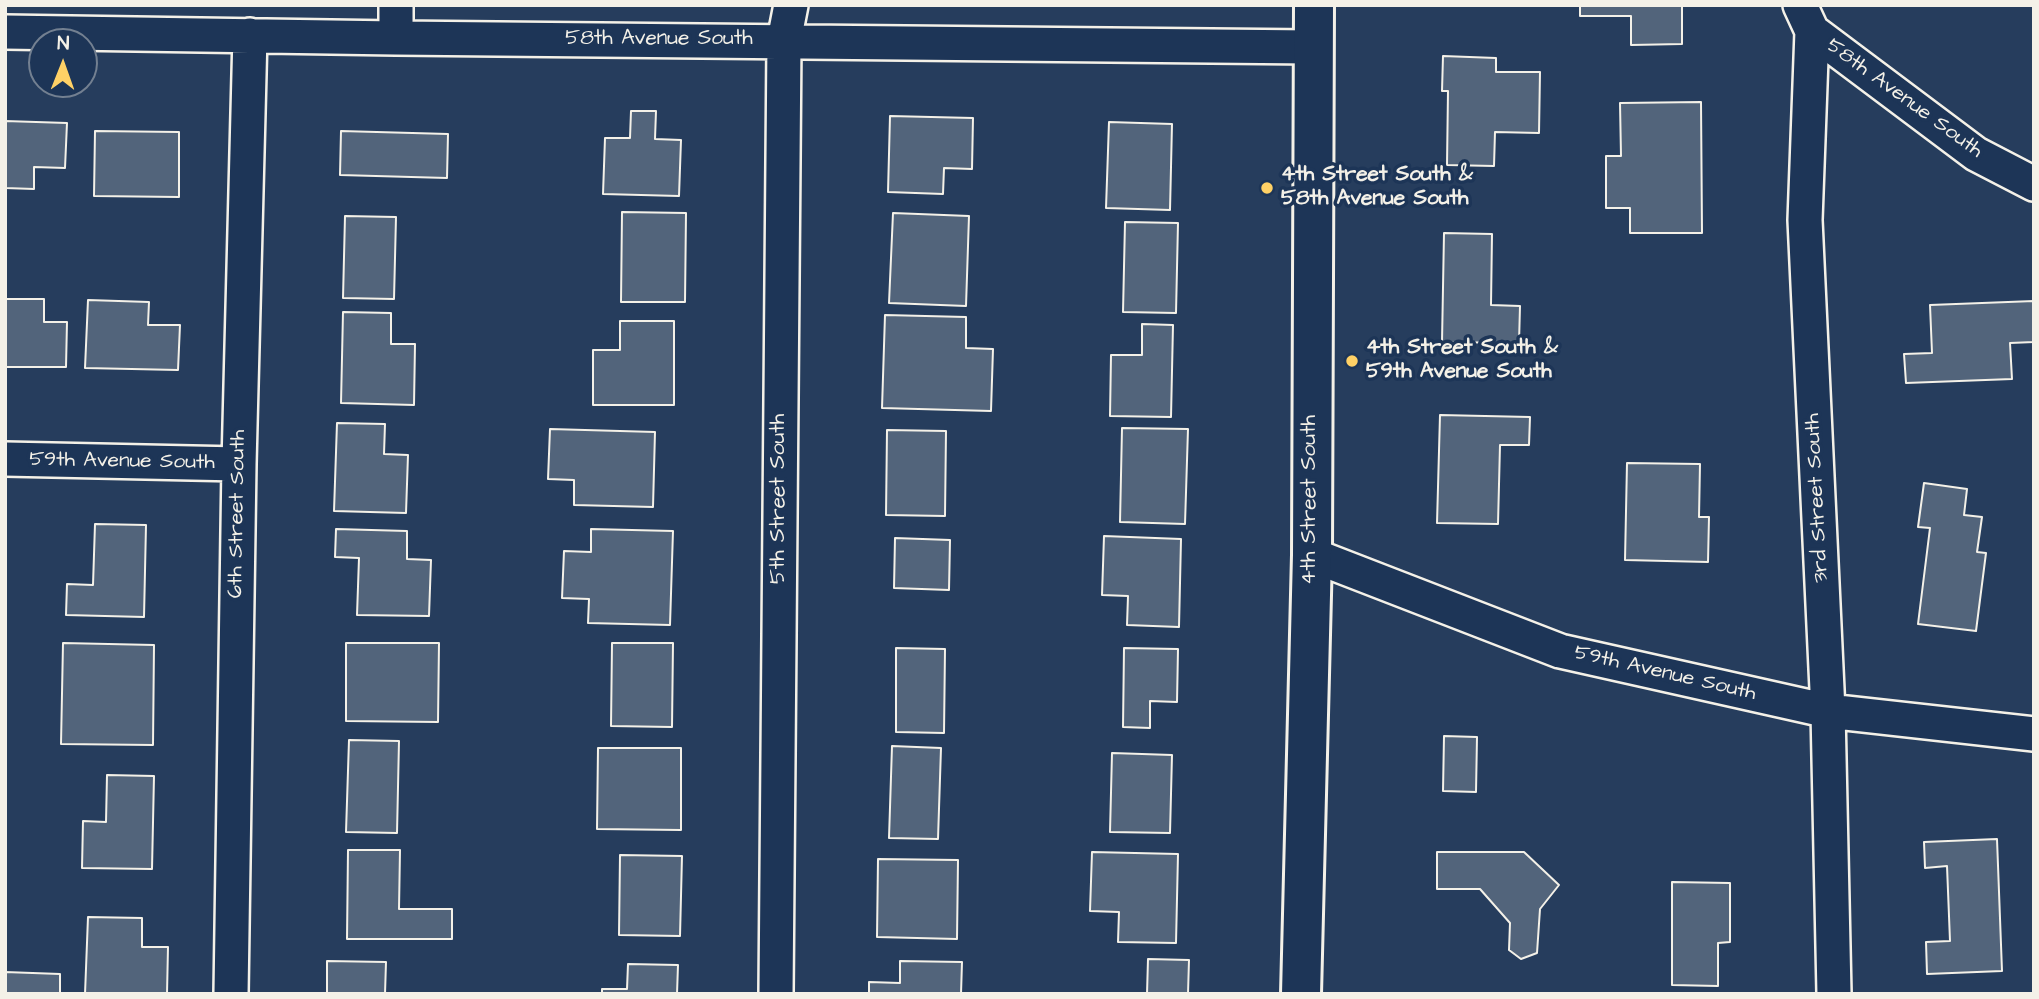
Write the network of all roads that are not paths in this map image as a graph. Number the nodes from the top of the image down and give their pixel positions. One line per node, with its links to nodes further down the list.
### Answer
1 (396, 5): 7 (street)
2 (791, 5): 8 (street, 5th Street South)
3 (1314, 5): 9 (street, 4th Street South)
4 (1806, 18): 10 (street, 58th Avenue South); 14 (street, 3rd Street South)
5 (5, 32): 6 (street, 58th Avenue South)
6 (250, 35): 7 (street, 58th Avenue South); 12 (street, 6th Street South)
7 (396, 38): 8 (street, 58th Avenue South)
8 (784, 41): 9 (street, 58th Avenue South); 17 (street, 5th Street South)
9 (1313, 47): 13 (street, 4th Street South)
10 (2034, 184)
11 (5, 459): 12 (street, 59th Avenue South)
12 (239, 464): 16 (street, 6th Street South)
13 (1312, 555): 14 (street, 59th Avenue South); 18 (street, 4th Street South)
14 (1828, 711): 15 (street, 59th Avenue South); 19 (street, 3rd Street South)
15 (2034, 734)
16 (230, 994)
17 (776, 994)
18 (1301, 994)
19 (1834, 994)

